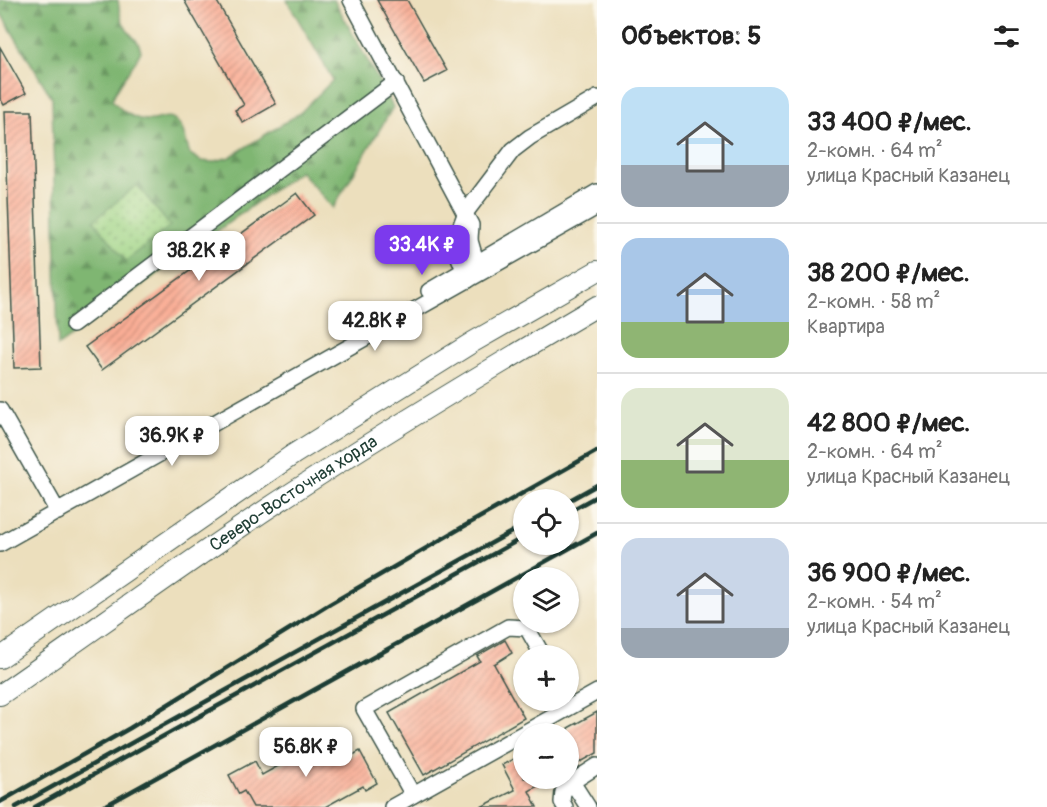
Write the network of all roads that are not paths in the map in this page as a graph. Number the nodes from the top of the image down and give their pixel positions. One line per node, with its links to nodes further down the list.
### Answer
1 (351, 0): 2 (street)
2 (396, 82): 6 (street); 10 (street)
3 (597, 98): 6 (street)
4 (597, 192): 8 (street)
5 (597, 207): 8 (street)
6 (466, 213): 8 (street)
7 (597, 270): 15 (main road, Северо-Восточная хорда)
8 (470, 271): 12 (street)
9 (597, 306): 17 (main road, Северо-Восточная хорда)
10 (73, 325)
11 (0, 410): 12 (street)
12 (58, 512): 13 (street)
13 (0, 544)
14 (537, 645): 24 (street)
15 (0, 658)
16 (597, 692): 18 (street)
17 (0, 695)
18 (579, 699)
19 (557, 711): 24 (street)
20 (597, 766): 21 (street)
21 (579, 778)
22 (565, 789): 25 (street)
23 (576, 789): 26 (street)
24 (402, 803)
25 (565, 807)
26 (588, 807)

